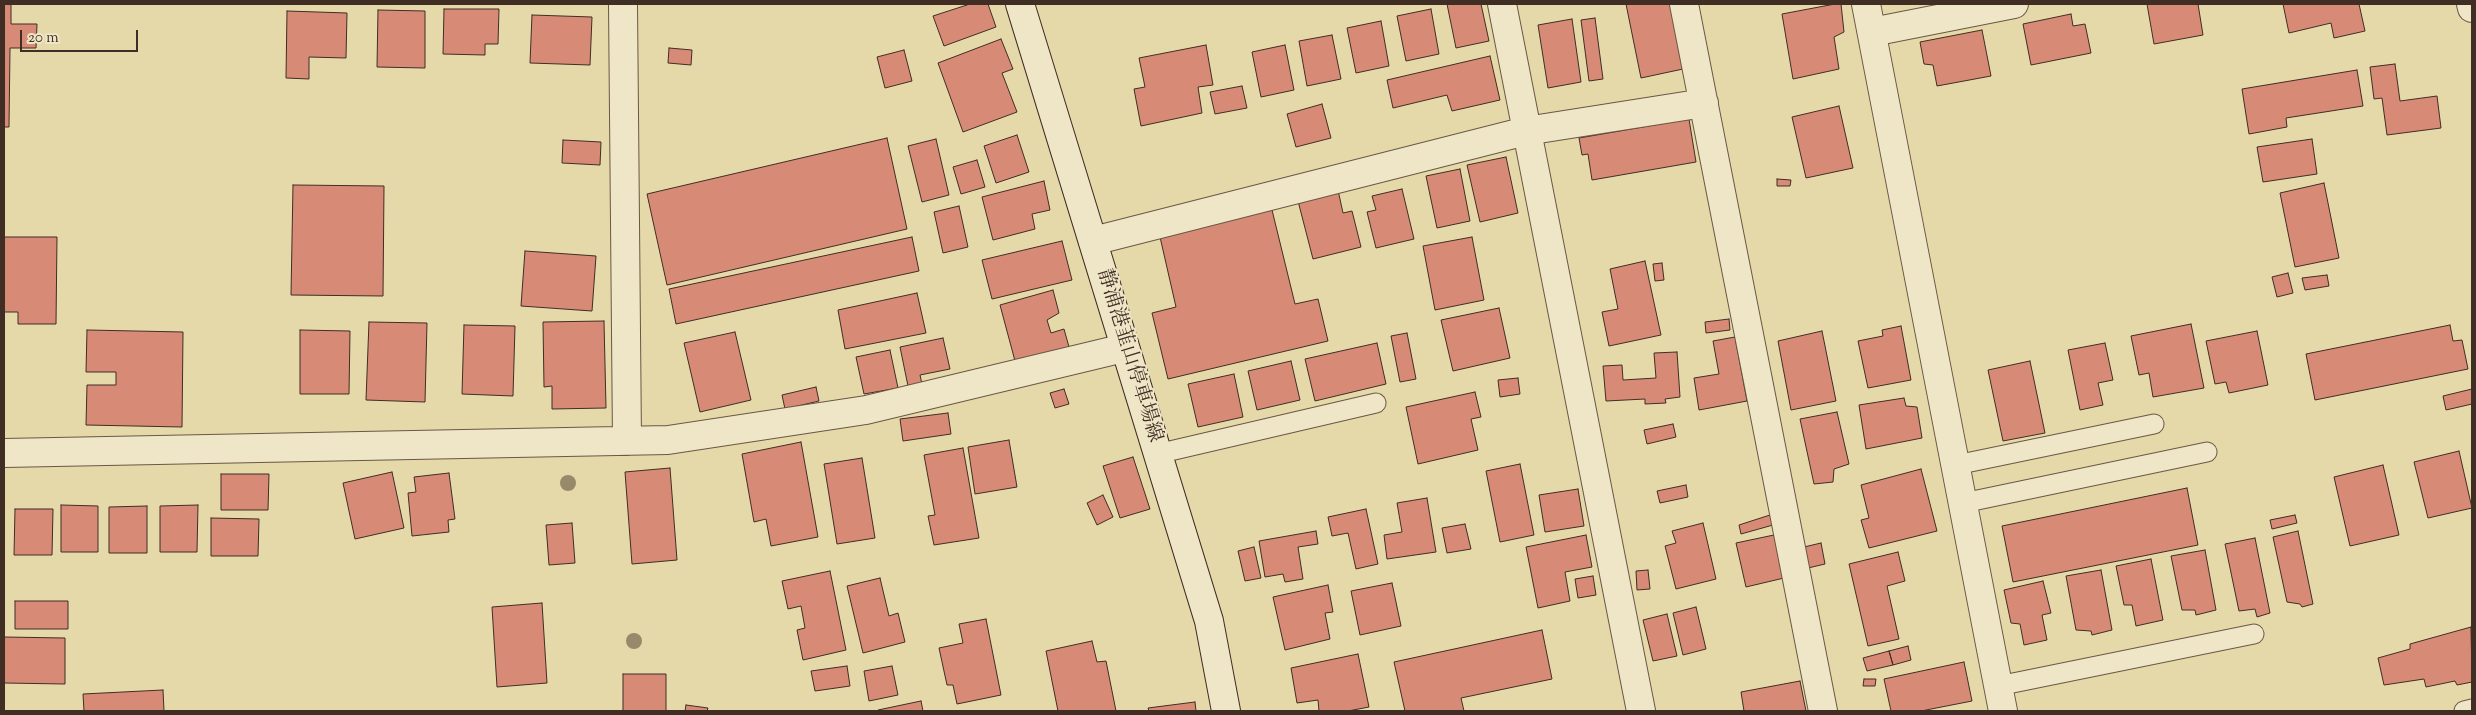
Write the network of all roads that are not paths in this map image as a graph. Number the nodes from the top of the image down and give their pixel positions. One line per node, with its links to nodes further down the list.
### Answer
1 (623, 4): 16 (street)
2 (1020, 4): 12 (street, 静浦港韮山停車場線)
3 (1502, 4): 11 (street)
4 (1684, 4): 10 (street)
5 (1866, 4): 9 (street)
6 (2014, 4): 9 (street)
7 (2471, 4): 8 (street)
8 (2472, 8)
9 (1872, 32): 20 (street)
10 (1704, 103): 11 (street); 27 (street)
11 (1526, 131): 12 (street); 26 (street)
12 (1093, 241): 13 (street, 静浦港韮山停車場線)
13 (1124, 348): 16 (street); 19 (street, 静浦港韮山停車場線)
14 (1376, 403): 19 (lane)
15 (2154, 424): 20 (lane)
16 (627, 441): 18 (street)
17 (2207, 452): 21 (lane)
18 (4, 453)
19 (1157, 454): 25 (street, 静浦港韮山停車場線)
20 (1956, 465): 21 (street)
21 (1963, 503): 23 (street)
22 (2254, 634): 23 (lane)
23 (2001, 698)
24 (2472, 709): 28 (lane)
25 (1226, 711)
26 (1641, 711)
27 (1823, 711)
28 (2464, 711)

